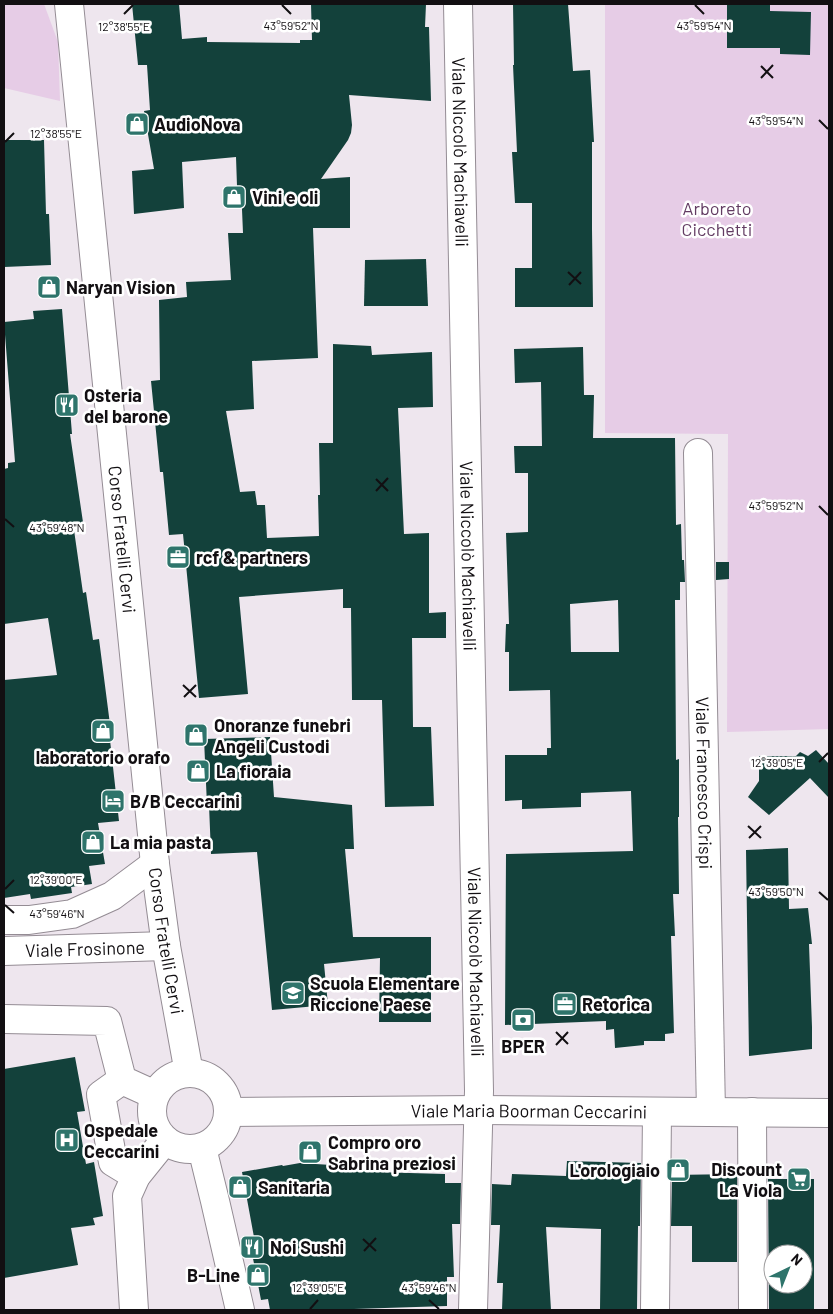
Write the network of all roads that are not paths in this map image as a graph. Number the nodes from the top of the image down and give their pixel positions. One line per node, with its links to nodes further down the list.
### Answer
1 (69, 4): 4 (street, Corso Fratelli Cervi)
2 (458, 4): 12 (street, Viale Niccolò Machiavelli)
3 (698, 453): 15 (street, Viale Francesco Crispi)
4 (155, 864): 5 (street, Viale Frosinone); 6 (street, Corso Fratelli Cervi)
5 (4, 920)
6 (166, 946): 7 (street, Viale Frosinone); 9 (street, Corso Fratelli Cervi)
7 (4, 951)
8 (4, 1019): 10 (street)
9 (189, 1073): 11 (street); 13 (street)
10 (122, 1080): 11 (street); 20 (street)
11 (155, 1095): 18 (street)
12 (479, 1110): 13 (street, Viale Maria Boorman Ceccarini); 14 (street, Viale Maria Boorman Ceccarini); 23 (street, Viale Niccolò Machiavelli)
13 (228, 1112): 19 (street)
14 (657, 1112): 15 (street, Viale Maria Boorman Ceccarini); 24 (street)
15 (711, 1112): 16 (street, Viale Maria Boorman Ceccarini)
16 (752, 1112): 17 (street, Viale Maria Boorman Ceccarini); 25 (street)
17 (829, 1112)
18 (165, 1140): 19 (street); 20 (street)
19 (202, 1148): 22 (street)
20 (136, 1176): 21 (street)
21 (134, 1310)
22 (240, 1310)
23 (473, 1310)
24 (655, 1310)
25 (753, 1310)

